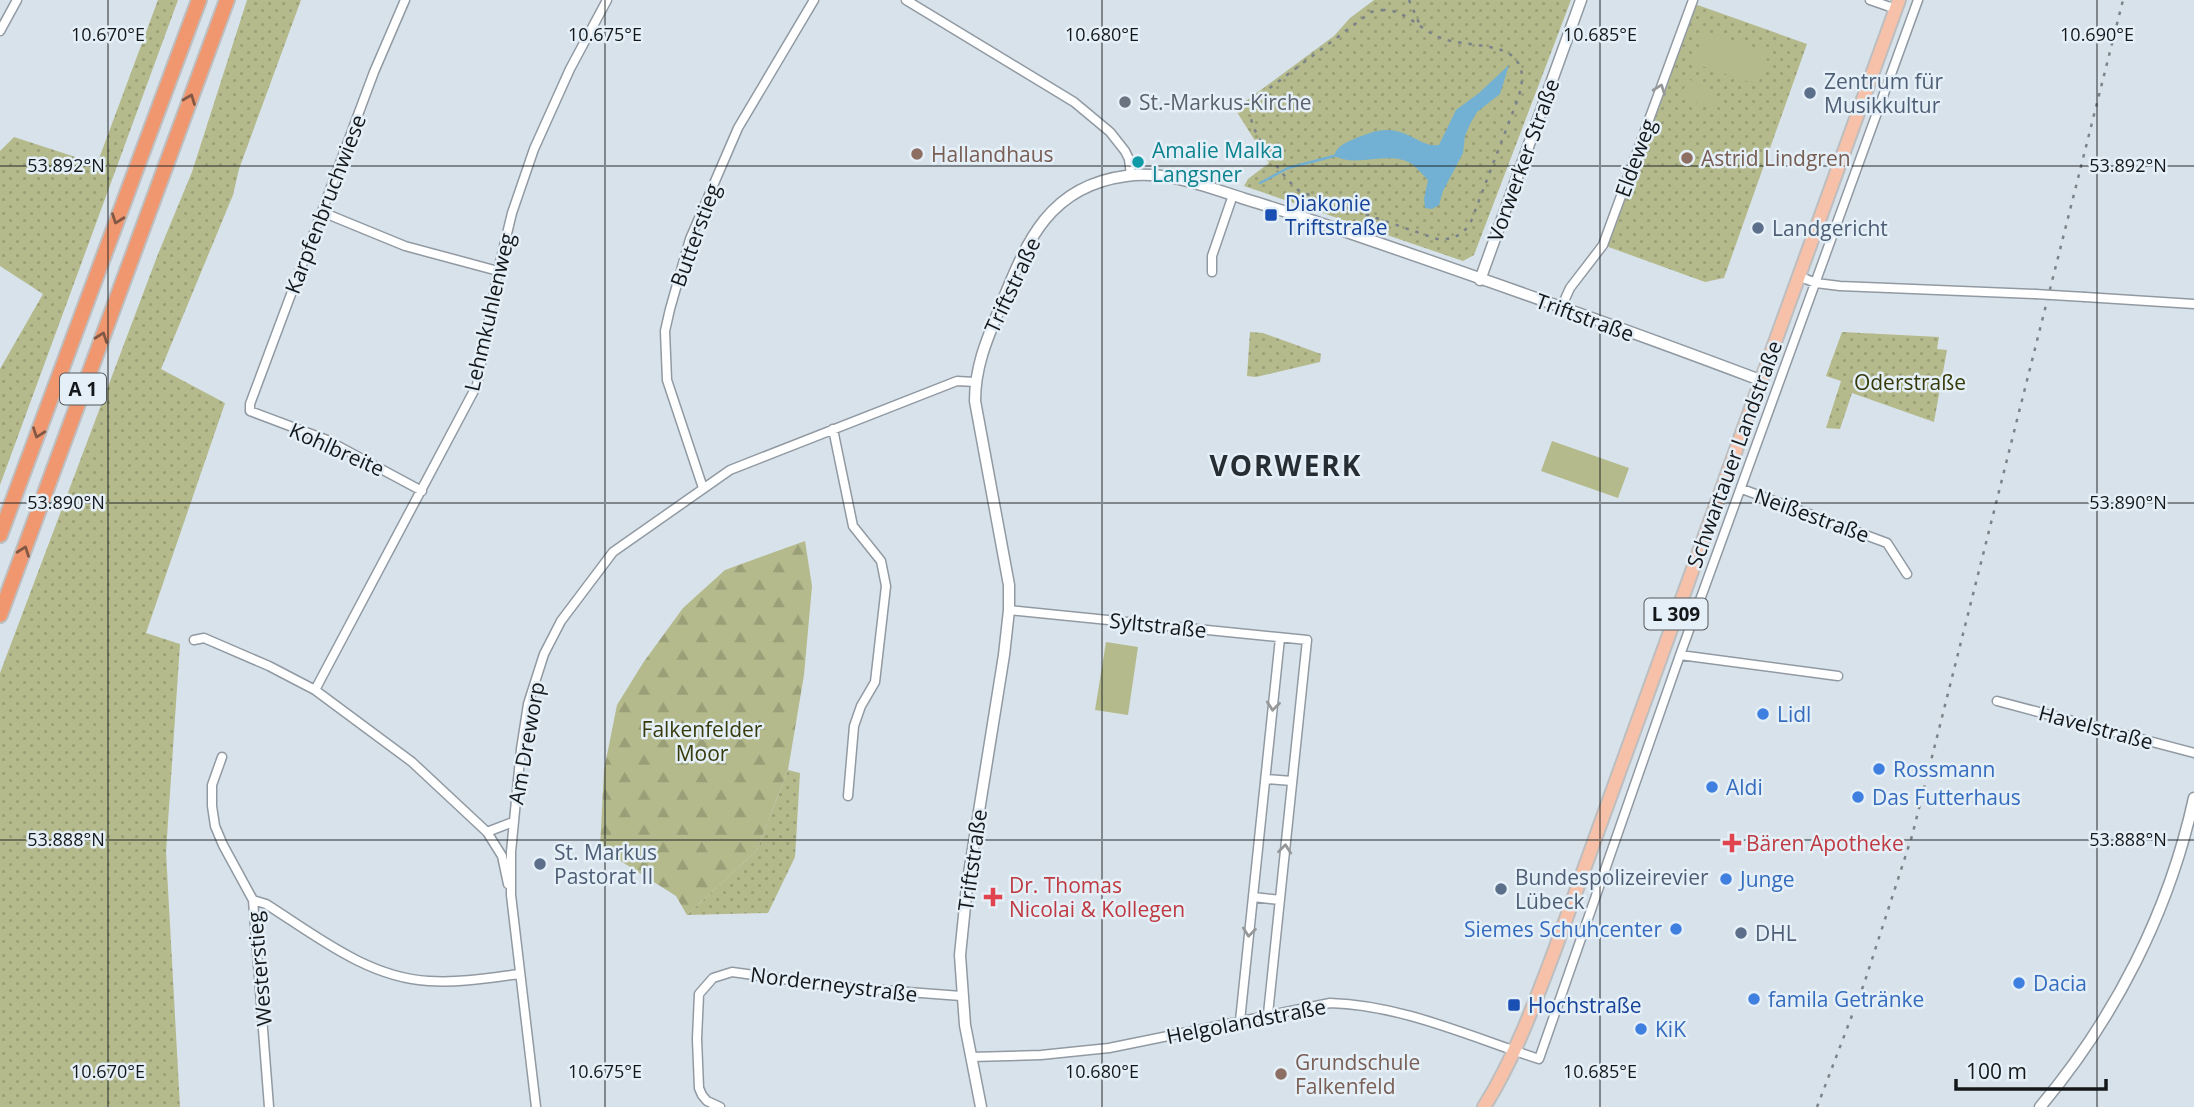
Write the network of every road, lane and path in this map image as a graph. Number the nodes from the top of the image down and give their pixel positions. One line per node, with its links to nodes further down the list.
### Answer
1 (18, 0): 13 (street)
2 (199, 0): 31 (highway, A 1, one-way to 31)
3 (227, 0): 34 (highway, A 1, one-way to 3)
4 (405, 0): 16 (street, Karpfenbruchwiese)
5 (607, 0): 17 (street, Lehmkuhlenweg)
6 (814, 0): 28 (street, Butterstieg)
7 (906, 0): 14 (street)
8 (1581, 0): 20 (street, Vorwerker Straße)
9 (1870, 0): 12 (street)
10 (1918, 0): 21 (street, Schwartauer Landstraße)
11 (1692, 1): 23 (street, Eldeweg, one-way to 11)
12 (1897, 5): 19 (main road, Schwartauer Landstraße / L 309)
13 (0, 31)
14 (1131, 175): 15 (street, Triftstraße); 25 (street, Triftstraße)
15 (1233, 195): 18 (street); 20 (street, Triftstraße)
16 (322, 212): 17 (street); 26 (street, Karpfenbruchwiese)
17 (498, 271): 30 (street, Lehmkuhlenweg)
18 (1212, 272)
19 (1798, 276): 21 (street); 24 (main road, Schwartauer Landstraße / L 309)
20 (1480, 280): 23 (street, Triftstraße)
21 (1816, 283): 22 (street, bridge); 29 (street, Schwartauer Landstraße)
22 (2194, 304)
23 (1561, 308): 24 (street, Triftstraße)
24 (1760, 380): 57 (main road, Schwartauer Landstraße / L 309)
25 (975, 383): 27 (street, Am Dreworp); 33 (street, Triftstraße)
26 (250, 411): 30 (street, Kohlbreite)
27 (833, 429): 28 (street, Am Dreworp); 45 (street)
28 (703, 488): 47 (street, Am Dreworp)
29 (1742, 489): 32 (street, Neißestraße); 37 (street, Schwartauer Landstraße)
30 (422, 491): 39 (street, Lehmkuhlenweg)
31 (0, 535)
32 (1906, 574)
33 (1009, 610): 35 (street, Syltstraße); 54 (street, Triftstraße)
34 (0, 615)
35 (1280, 638): 43 (street, one-way to 43); 44 (street, Syltstraße)
36 (194, 640): 39 (street)
37 (1680, 655): 38 (street); 57 (street, Schwartauer Landstraße)
38 (1838, 676)
39 (315, 691): 48 (street)
40 (1997, 701): 41 (street, Havelstraße)
41 (2194, 753)
42 (222, 757): 51 (street, Westerstieg)
43 (1266, 779): 44 (street); 50 (street)
44 (1292, 781): 52 (street, one-way to 44)
45 (848, 796)
46 (2194, 798): 64 (street)
47 (513, 822): 48 (street); 49 (street, Am Dreworp)
48 (487, 832): 49 (street)
49 (511, 895): 53 (street, Am Dreworp)
50 (1253, 897): 52 (street); 56 (street, one-way to 56)
51 (253, 900): 53 (street); 59 (street, Westerstieg)
52 (1280, 900): 55 (street)
53 (519, 974): 60 (street, Am Dreworp)
54 (961, 996): 58 (street, Triftstraße); 61 (street, Norderneystraße)
55 (1268, 1014): 56 (street, Helgolandstraße); 57 (street, Helgolandstraße)
56 (1240, 1020): 58 (street, Helgolandstraße)
57 (1515, 1050): 63 (main road, L 309)
58 (971, 1057): 62 (street, Triftstraße)
59 (269, 1107)
60 (536, 1107)
61 (720, 1107)
62 (981, 1107)
63 (1484, 1107)
64 (2040, 1107)

